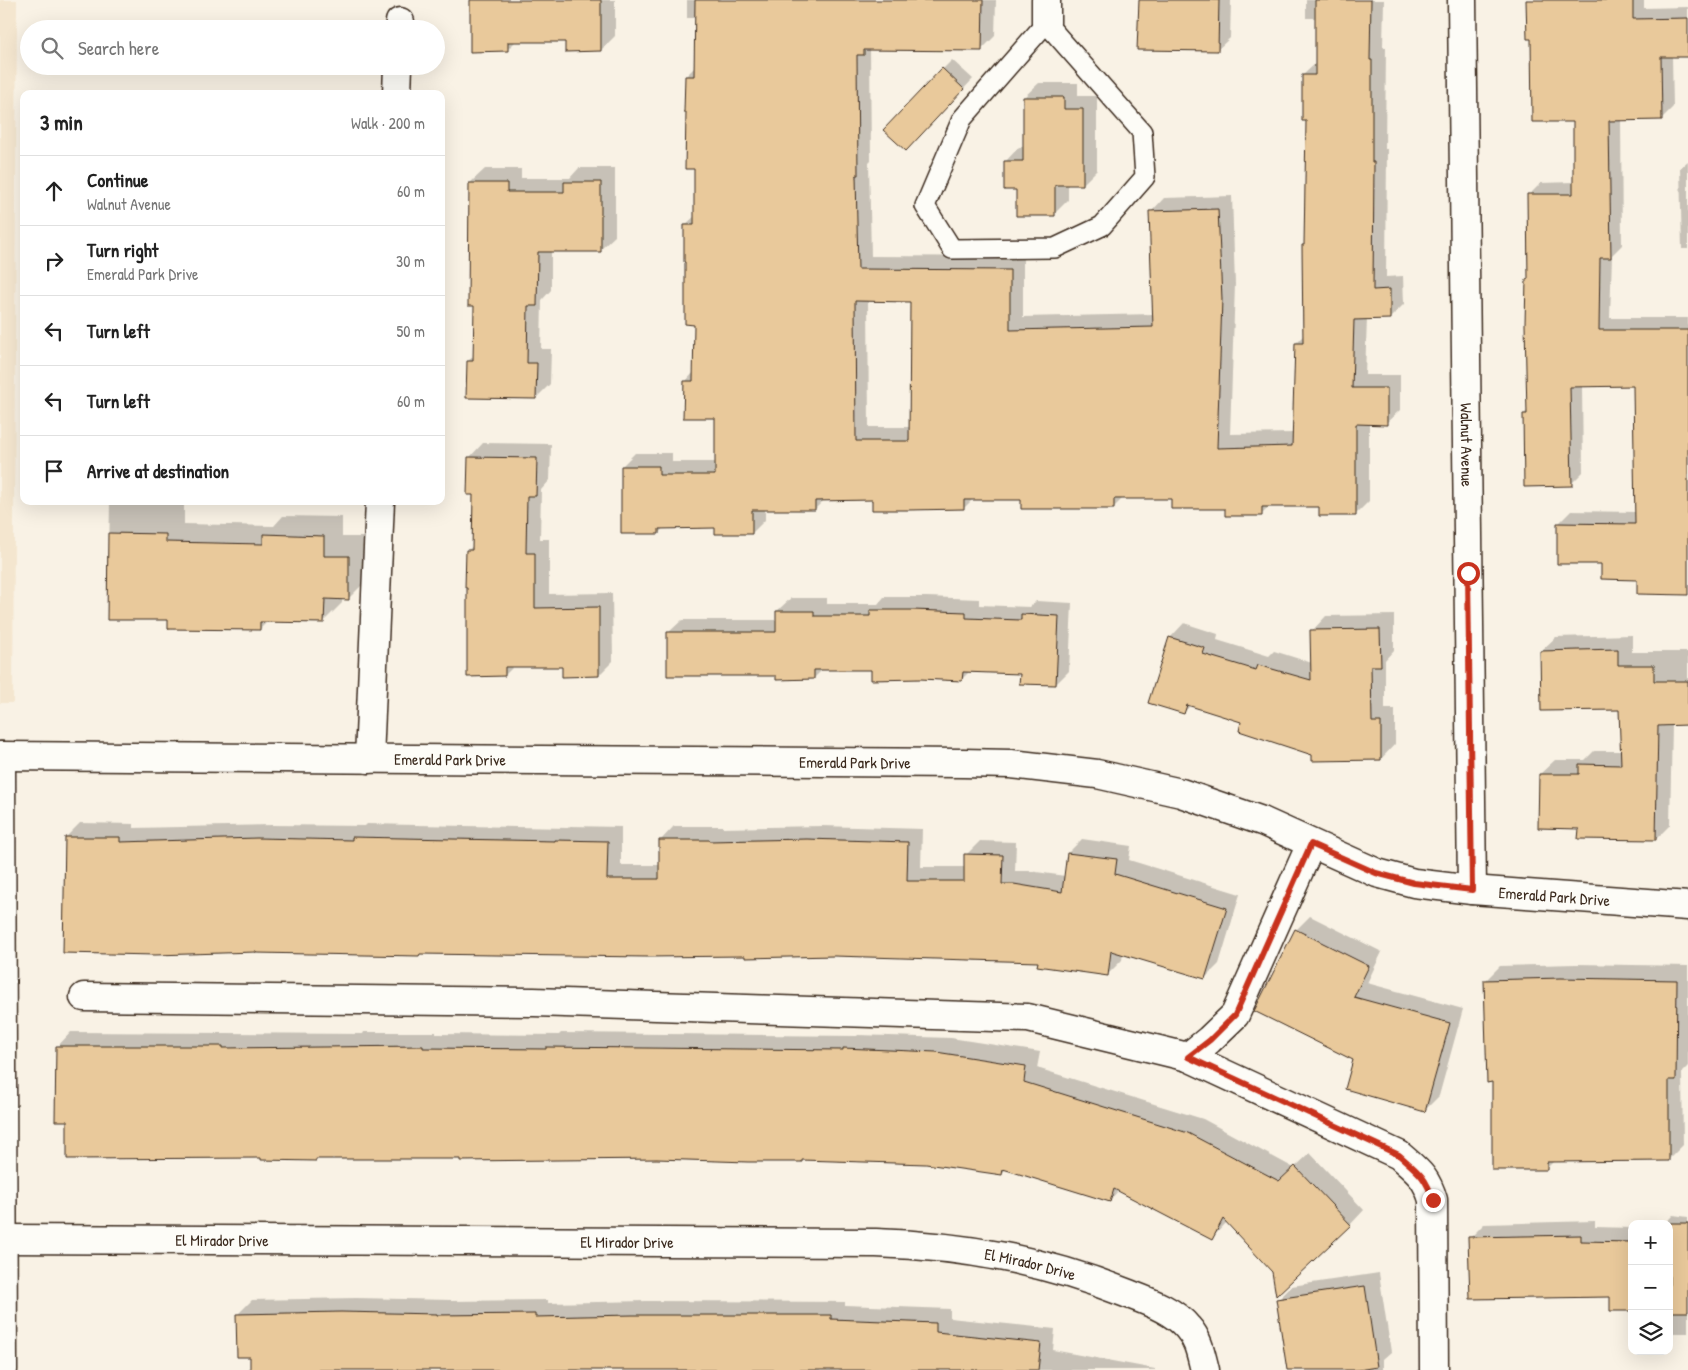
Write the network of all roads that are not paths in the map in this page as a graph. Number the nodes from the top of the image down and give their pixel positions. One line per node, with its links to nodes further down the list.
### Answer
1 (1462, 0): 10 (street, Walnut Avenue)
2 (1046, 12): 2 (lane)
3 (398, 75): 4 (street)
4 (397, 90)
5 (380, 505): 7 (street)
6 (0, 756): 7 (street, Emerald Park Drive); 9 (street)
7 (369, 759): 8 (street, Emerald Park Drive)
8 (1311, 844): 10 (street, Emerald Park Drive); 13 (street)
9 (1, 856): 14 (street)
10 (1472, 890): 11 (street, Emerald Park Drive)
11 (1688, 906)
12 (84, 997): 13 (street)
13 (1188, 1057): 17 (street)
14 (1, 1238): 15 (street); 16 (street, El Mirador Drive)
15 (3, 1370)
16 (1205, 1370)
17 (1434, 1370)

